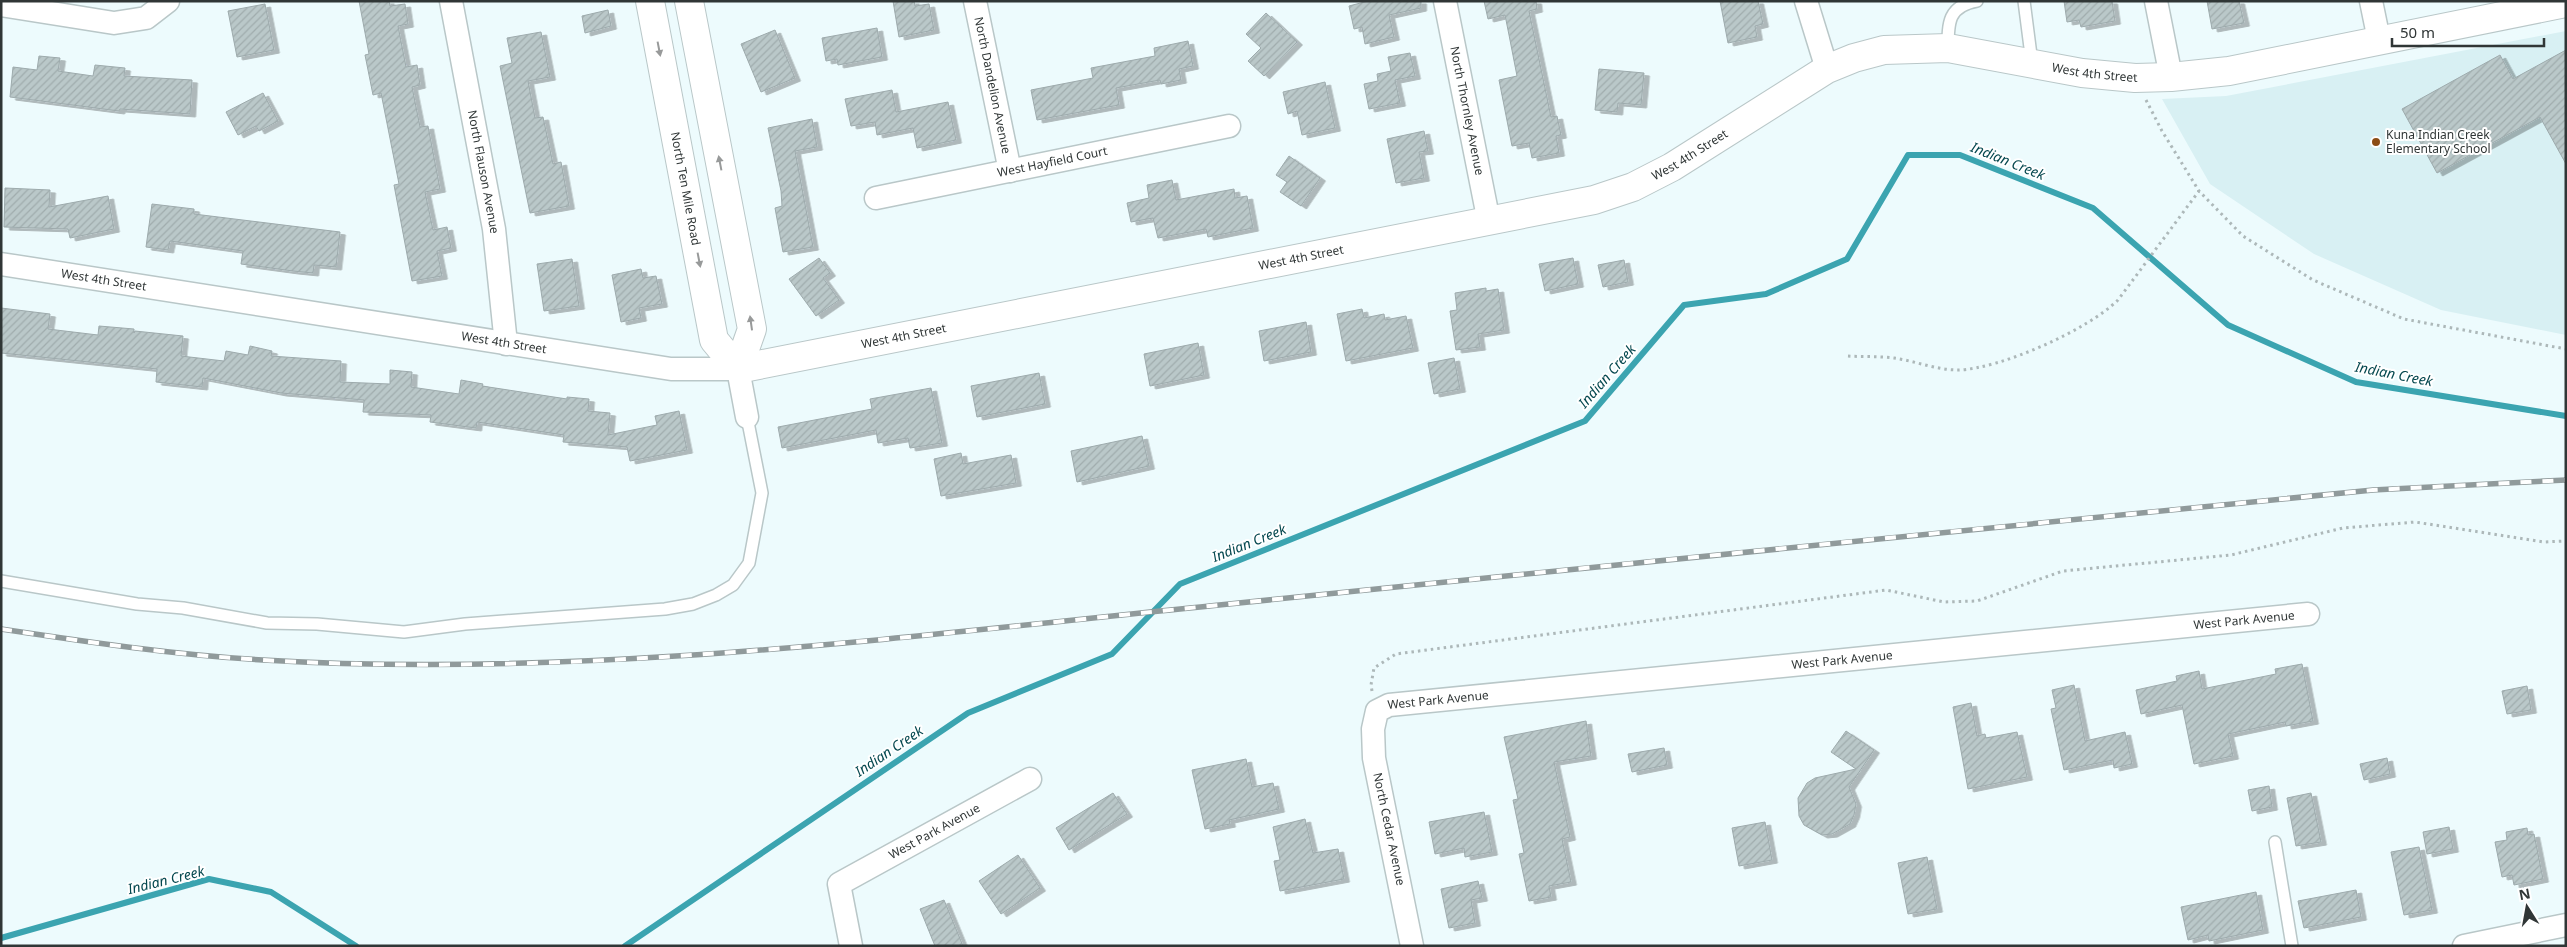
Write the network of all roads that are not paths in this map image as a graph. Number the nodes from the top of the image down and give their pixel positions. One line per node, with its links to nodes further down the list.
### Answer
1 (168, 1): 14 (street)
2 (451, 1): 25 (street, North Flauson Avenue)
3 (650, 1): 26 (main road, North Ten Mile Road, one-way to 26)
4 (689, 1): 26 (main road, one-way to 4)
5 (976, 1): 21 (street, North Dandelion Avenue)
6 (1445, 1): 23 (street, North Thornley Avenue)
7 (1806, 1): 18 (street)
8 (1977, 1): 16 (lane)
9 (2012, 1): 13 (lane)
10 (2156, 1): 19 (street)
11 (2372, 1): 15 (street)
12 (2566, 3): 15 (main road, West 4th Street)
13 (2025, 4): 17 (lane)
14 (1, 5)
15 (2379, 40): 19 (main road, West 4th Street)
16 (1948, 48): 17 (main road, West 4th Street); 18 (main road, West 4th Street)
17 (2032, 63): 19 (main road, West 4th Street)
18 (1827, 69): 23 (main road, West 4th Street)
19 (2171, 77)
20 (1230, 126): 21 (street, West Hayfield Court)
21 (1010, 171): 22 (street, West Hayfield Court)
22 (876, 198)
23 (1489, 222): 26 (main road, West 4th Street)
24 (1, 264): 25 (street, West 4th Street)
25 (506, 344): 26 (street, West 4th Street)
26 (738, 369): 27 (street, North Ten Mile Road)
27 (748, 417): 28 (lane)
28 (1, 581)
29 (2308, 614): 30 (street, West Park Avenue)
30 (1377, 711): 35 (street, North Cedar Avenue)
31 (1030, 779): 34 (street, West Park Avenue)
32 (2275, 842): 36 (lane)
33 (2566, 925): 37 (street)
34 (851, 946)
35 (1412, 946)
36 (2292, 946)
37 (2464, 946)

